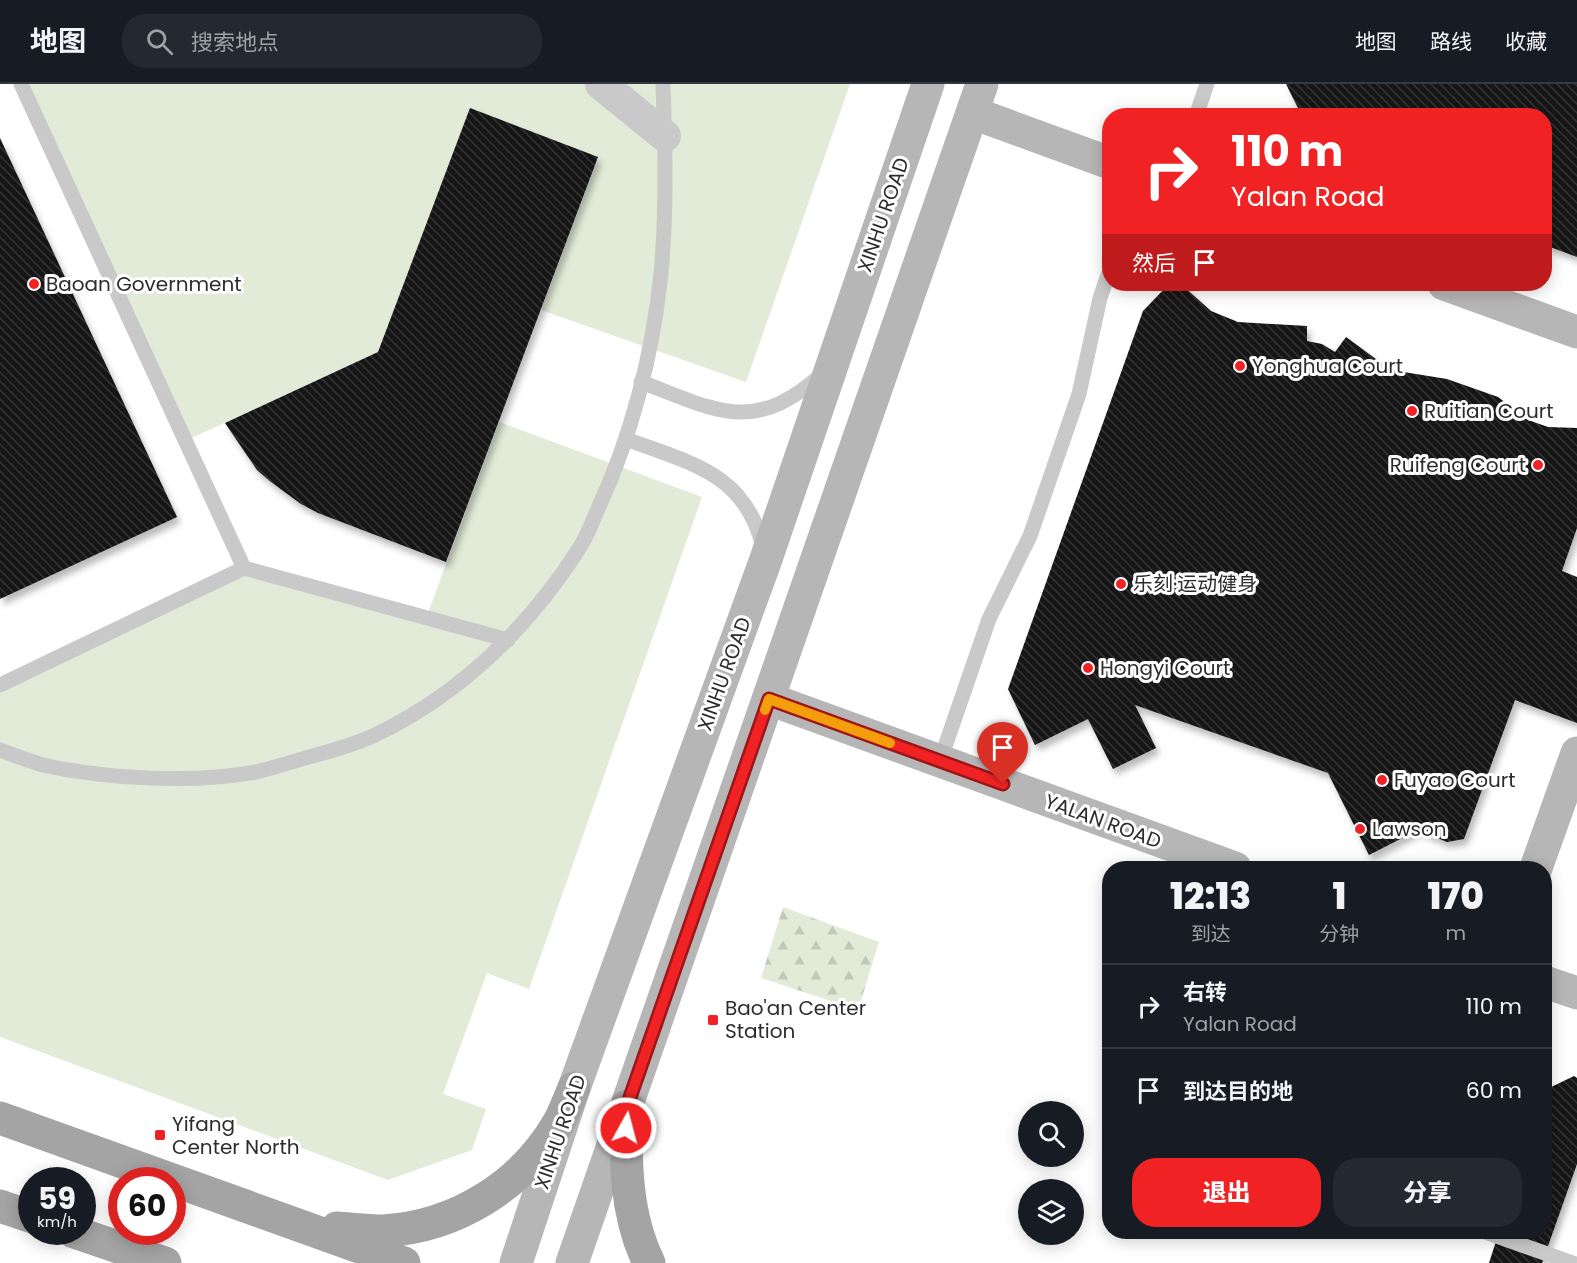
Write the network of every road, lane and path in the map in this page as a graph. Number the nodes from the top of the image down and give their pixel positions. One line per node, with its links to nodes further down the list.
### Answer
1 (21, 84): 19 (lane)
2 (601, 84): 8 (street)
3 (663, 84): 8 (lane)
4 (928, 84): 10 (main road, XINHU ROAD)
5 (1207, 84): 7 (lane)
6 (978, 99): 9 (main road); 13 (main road)
7 (1199, 108)
8 (665, 136): 16 (lane)
9 (1102, 159)
10 (860, 283): 13 (main road); 15 (main road, XINHU ROAD)
11 (1102, 291): 25 (lane)
12 (1493, 292): 14 (main road)
13 (906, 305): 22 (main road)
14 (1577, 332)
15 (831, 366): 16 (lane); 18 (main road, XINHU ROAD)
16 (641, 382): 17 (lane)
17 (626, 439): 18 (lane); 20 (lane)
18 (766, 559): 30 (main road, XINHU ROAD)
19 (244, 568): 20 (lane); 21 (lane)
20 (508, 640): 23 (lane)
21 (0, 685)
22 (769, 699): 25 (main road, YALAN ROAD); 31 (main road)
23 (0, 750)
24 (1577, 753): 27 (main road)
25 (940, 761): 26 (main road, YALAN ROAD)
26 (1216, 861)
27 (1538, 861)
28 (1552, 984): 29 (main road)
29 (1577, 993)
30 (574, 1088): 35 (main road); 40 (main road, XINHU ROAD)
31 (627, 1106): 41 (main road); 42 (main road)
32 (0, 1118): 35 (main road)
33 (0, 1206): 34 (main road)
34 (18, 1212)
35 (305, 1226): 39 (main road)
36 (96, 1239): 38 (main road)
37 (1505, 1239): 43 (lane)
38 (165, 1263)
39 (404, 1263)
40 (516, 1263)
41 (572, 1263)
42 (649, 1263)
43 (1573, 1263)

